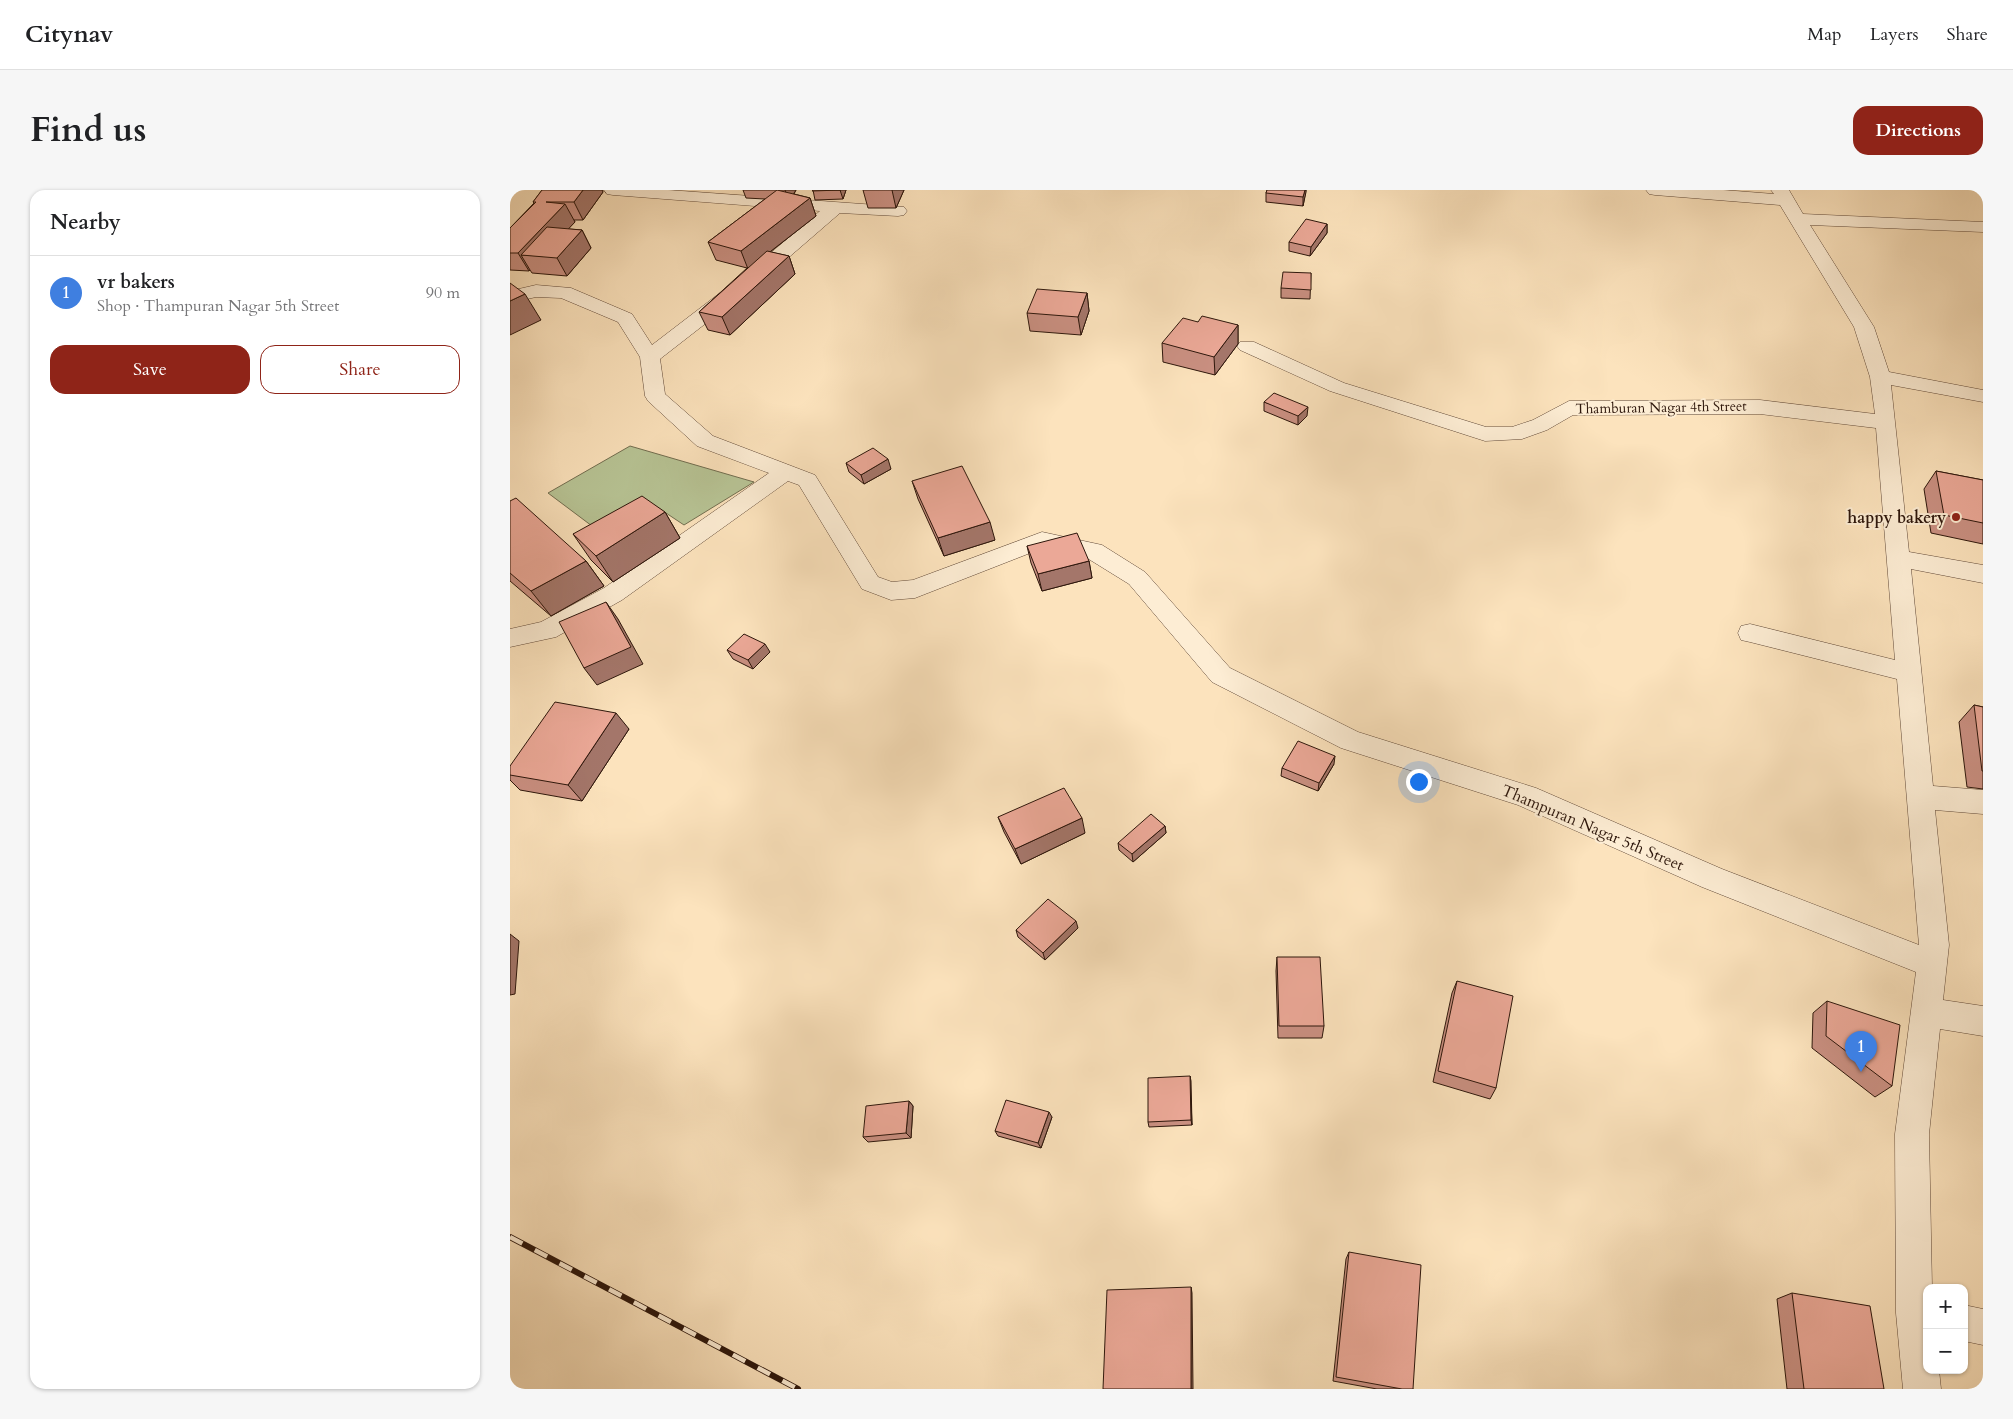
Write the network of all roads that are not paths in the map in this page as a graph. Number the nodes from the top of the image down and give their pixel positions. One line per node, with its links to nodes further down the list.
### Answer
1 (613, 190): 4 (street)
2 (1655, 190): 3 (street)
3 (1788, 203): 6 (street); 10 (street)
4 (836, 207): 5 (street); 9 (street)
5 (898, 211)
6 (1983, 227)
7 (512, 294): 9 (street)
8 (1247, 346): 12 (street, Thamburan Nagar 4th Street)
9 (650, 358): 13 (street, Thampuran Nagar 5th Street)
10 (1880, 376): 11 (street); 12 (street)
11 (1983, 396)
12 (1886, 422): 14 (street)
13 (786, 472): 17 (street); 21 (street, Thampuran Nagar 5th Street)
14 (1899, 558): 15 (street); 18 (street)
15 (1983, 574)
16 (1750, 633): 18 (street)
17 (510, 638)
18 (1910, 673): 19 (street)
19 (1922, 797): 20 (street); 21 (street)
20 (1983, 802)
21 (1932, 964): 22 (street)
22 (1926, 1012): 23 (street); 24 (street)
23 (1983, 1021)
24 (1920, 1315): 27 (street)
25 (1968, 1325): 26 (street)
26 (1983, 1327)
27 (1922, 1389)

